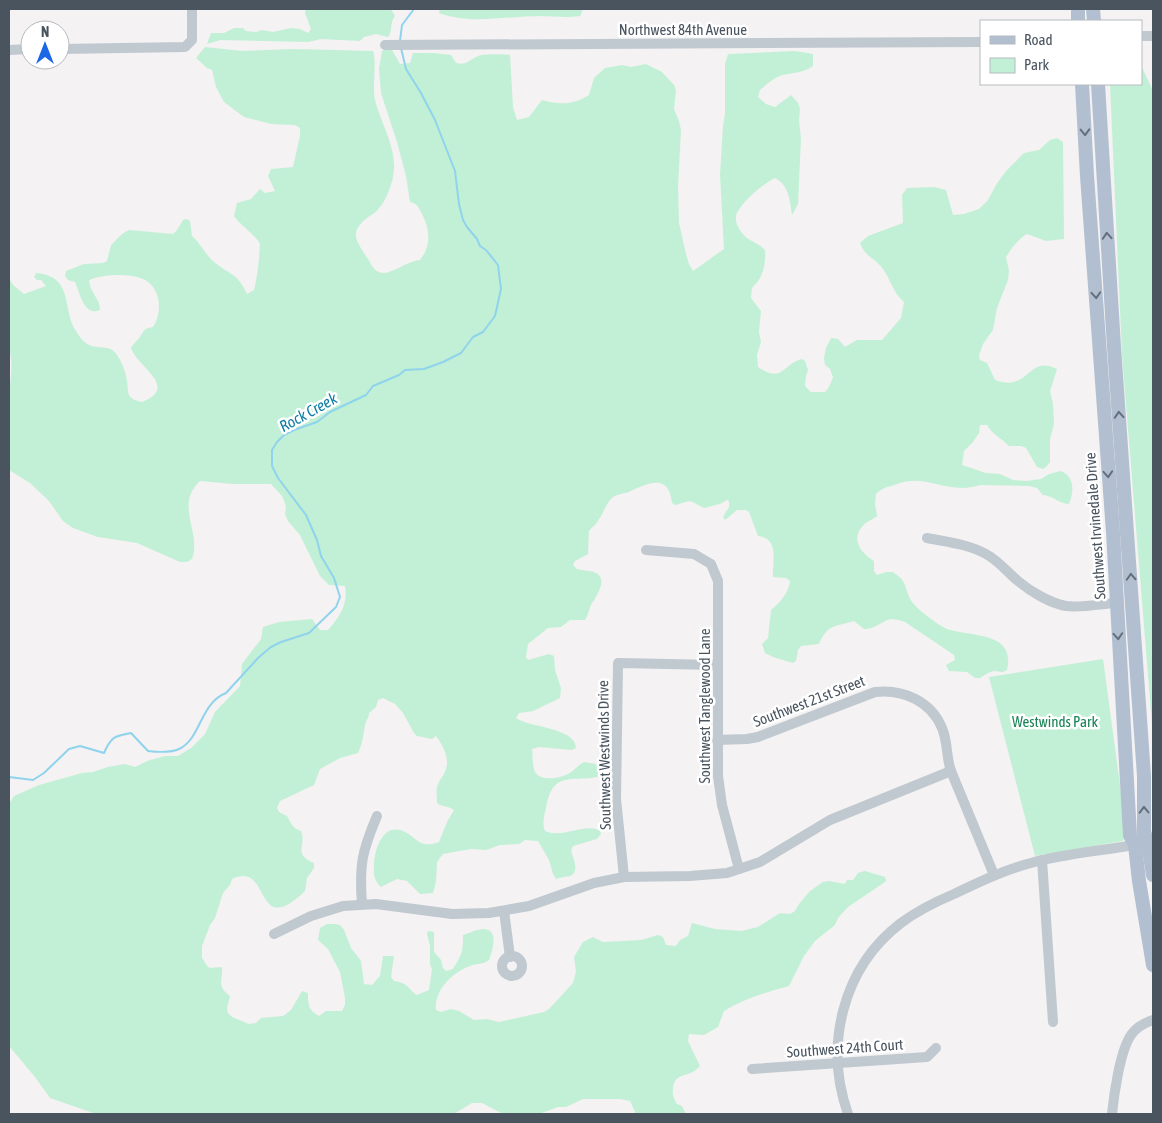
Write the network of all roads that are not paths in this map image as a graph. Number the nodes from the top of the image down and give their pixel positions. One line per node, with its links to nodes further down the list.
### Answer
1 (192, 9): 4 (street)
2 (980, 42): 3 (street, Northwest 84th Avenue)
3 (389, 45)
4 (70, 49)
5 (1082, 85): 8 (main road, Southwest Irvinedale Drive, one-way to 8)
6 (1098, 85): 7 (main road, Southwest Irvinedale Drive, one-way to 6)
7 (1122, 451): 8 (main road); 16 (main road, Southwest Irvinedale Drive, one-way to 7)
8 (1106, 452): 11 (main road, Southwest Irvinedale Drive, one-way to 11)
9 (927, 538): 11 (street)
10 (646, 550): 12 (street, Southwest Tanglewood Lane)
11 (1116, 603): 16 (main road, Southwest Irvinedale Drive, one-way to 16)
12 (718, 664): 13 (street, Southwest Tanglewood Lane); 21 (street, Southwest Westwinds Drive)
13 (717, 740): 14 (street, Southwest 21st Street); 18 (street, Southwest Tanglewood Lane)
14 (951, 771): 18 (street); 19 (street, Southwest 21st Street)
15 (377, 816): 22 (street)
16 (1146, 842): 17 (street); 20 (main road, Southwest Irvinedale Drive); 26 (main road, Southwest Irvinedale Drive)
17 (1042, 860): 19 (street); 28 (street)
18 (739, 869): 21 (street)
19 (994, 875): 30 (street)
20 (1153, 875)
21 (624, 877): 23 (street)
22 (362, 904): 23 (street); 24 (street)
23 (504, 911): 25 (street)
24 (274, 934)
25 (510, 957)
26 (1153, 965)
27 (1153, 1020): 33 (street)
28 (1053, 1022)
29 (936, 1048): 30 (street, Southwest 24th Court)
30 (837, 1064): 31 (street, Southwest 24th Court); 32 (street)
31 (752, 1069)
32 (848, 1114)
33 (1112, 1114)

